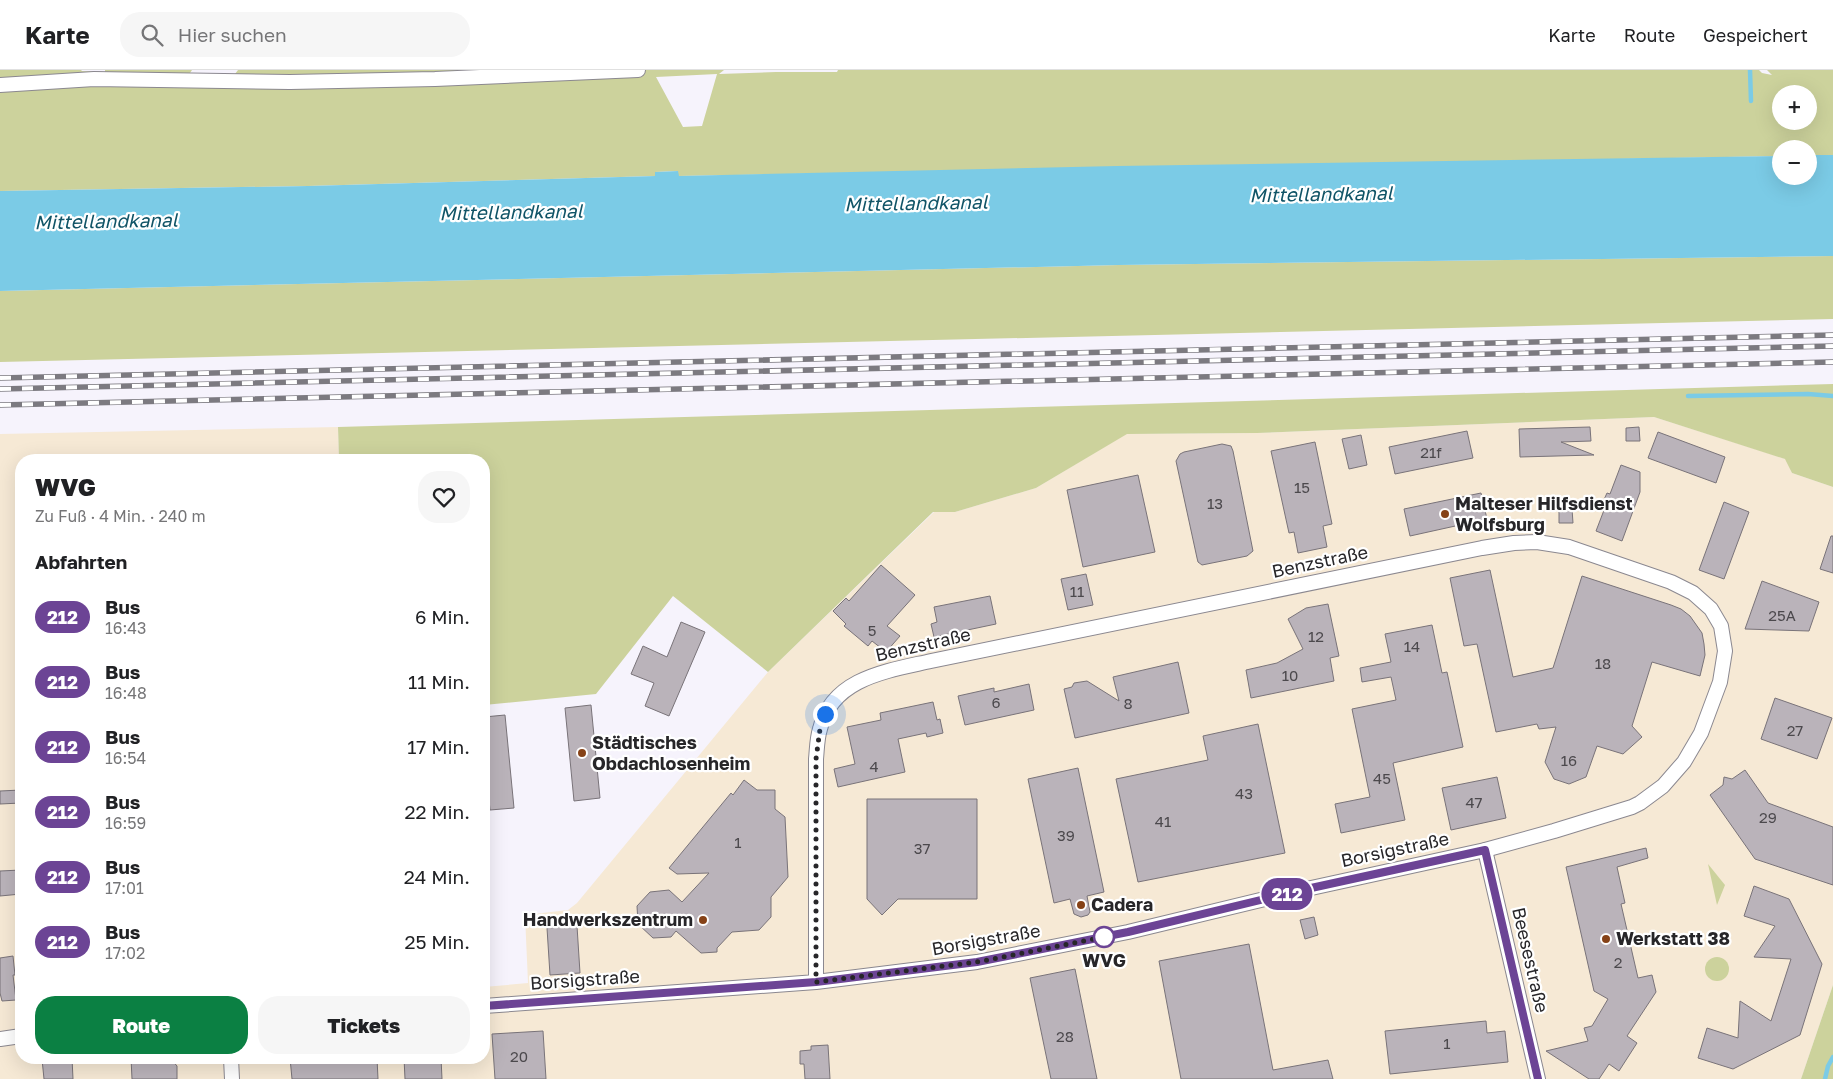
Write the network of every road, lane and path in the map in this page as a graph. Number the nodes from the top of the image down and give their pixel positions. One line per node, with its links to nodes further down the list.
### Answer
1 (638, 70): 2 (street)
2 (0, 86)
3 (1485, 850): 4 (street, Borsigstraße); 4 (street, Benzstraße); 10 (street, Beesestraße)
4 (816, 982): 5 (street, Borsigstraße)
5 (490, 1006)
6 (15, 1037): 7 (street)
7 (0, 1039)
8 (231, 1064): 9 (street)
9 (232, 1079)
10 (1538, 1079)

